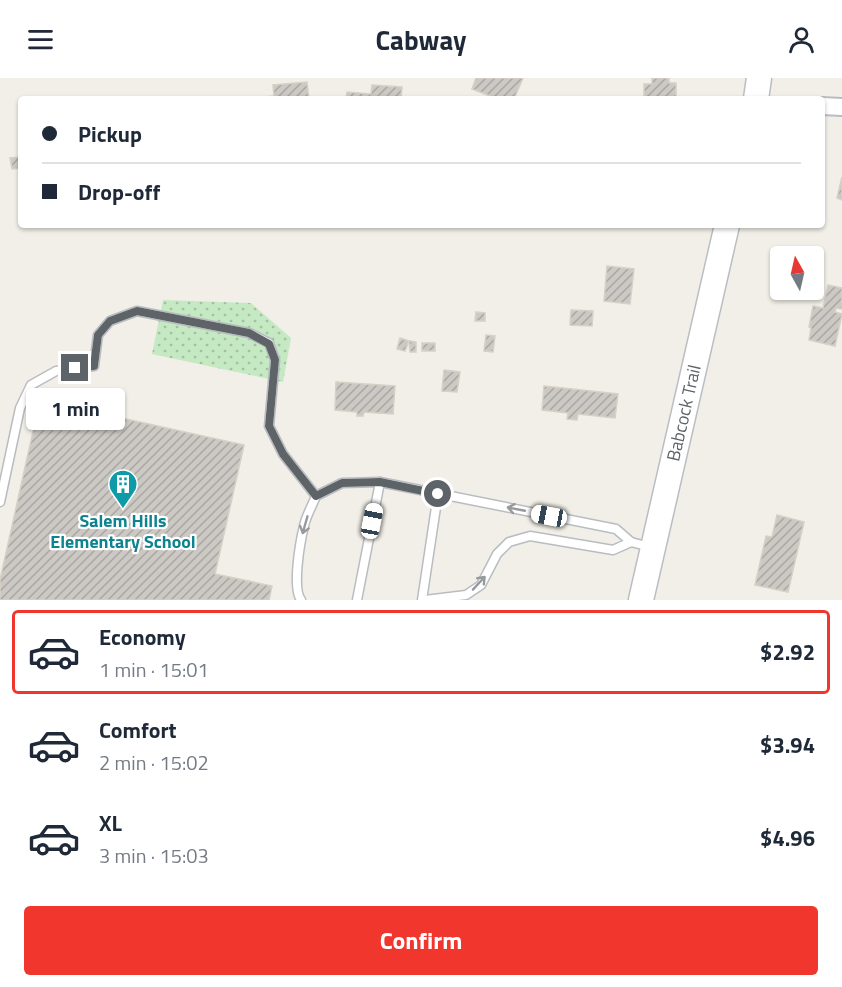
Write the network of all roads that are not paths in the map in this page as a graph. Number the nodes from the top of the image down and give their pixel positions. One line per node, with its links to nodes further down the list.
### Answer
1 (759, 78): 2 (street)
2 (756, 96)
3 (825, 106): 4 (street)
4 (842, 107)
5 (726, 228): 10 (street, Babcock Trail)
6 (380, 482): 7 (lane); 8 (lane); 12 (lane)
7 (438, 494): 10 (lane, one-way to 7); 13 (lane)
8 (316, 496): 9 (lane); 11 (lane, one-way to 11)
9 (0, 502)
10 (642, 545): 13 (lane, one-way to 10); 14 (street, Babcock Trail)
11 (301, 600)
12 (357, 600)
13 (424, 600)
14 (641, 600)

